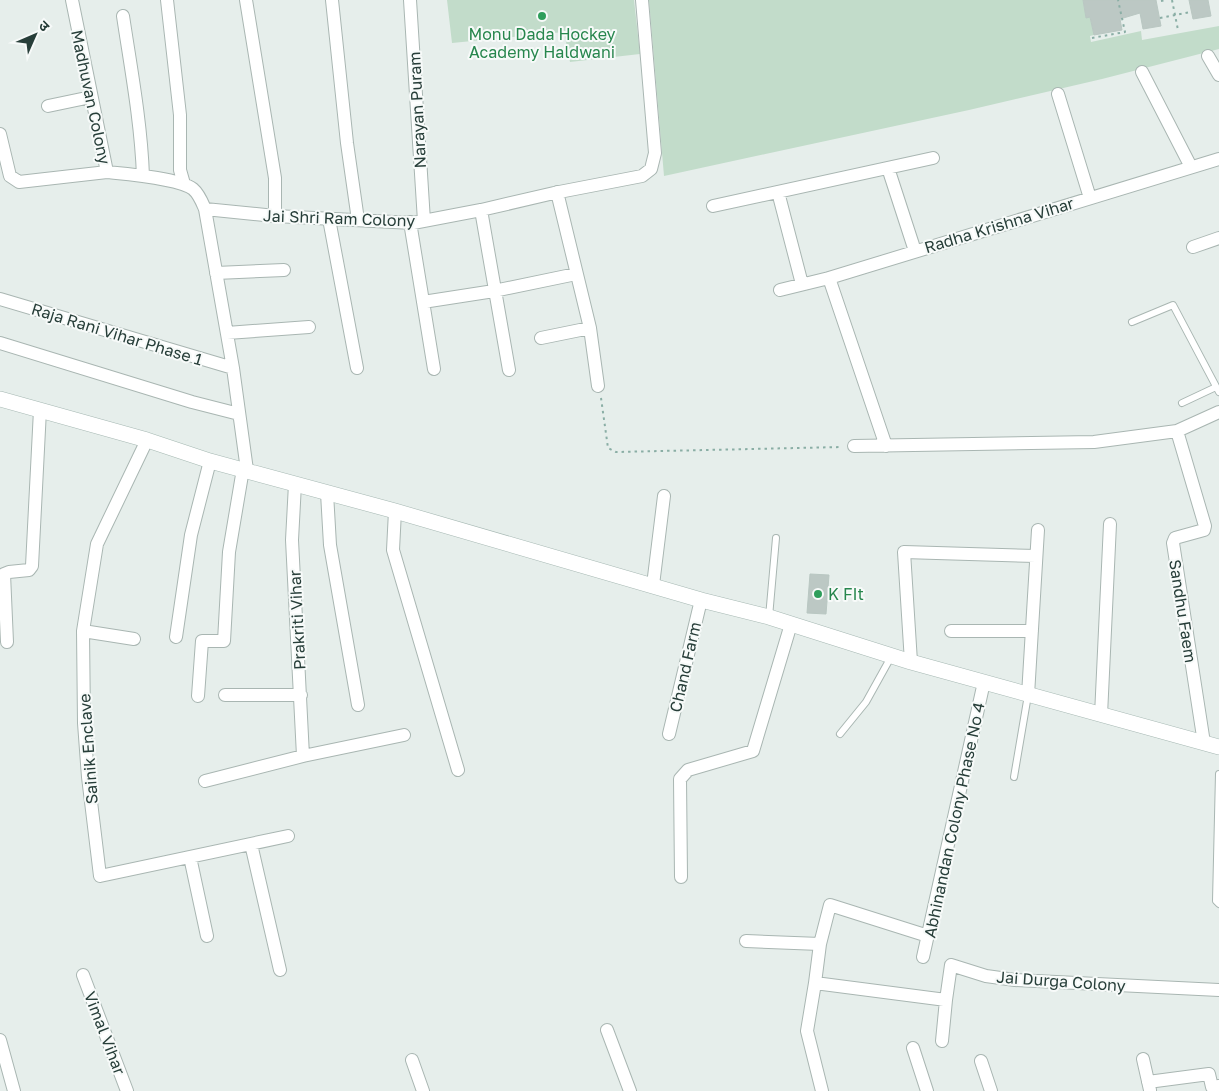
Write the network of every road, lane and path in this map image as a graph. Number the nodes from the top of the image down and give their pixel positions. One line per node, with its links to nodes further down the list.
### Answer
1 (72, 0): 21 (street, Madhuvan Colony)
2 (167, 0): 30 (street)
3 (246, 0): 37 (street)
4 (332, 0): 39 (street)
5 (410, 0): 40 (street, Narayan Puram)
6 (642, 0): 31 (street, Jai Shri Ram Colony)
7 (1118, 0): 16 (path)
8 (1167, 0): 10 (path)
9 (1172, 0): 12 (path)
10 (1161, 1)
11 (1191, 12): 12 (path)
12 (1175, 15): 14 (path); 15 (path)
13 (122, 16): 29 (street)
14 (1160, 18)
15 (1178, 30)
16 (1092, 38)
17 (1208, 56): 19 (street)
18 (1142, 72): 26 (street)
19 (1219, 75)
20 (1058, 94): 33 (street)
21 (91, 97): 22 (street); 28 (street, Madhuvan Colony)
22 (48, 106)
23 (0, 134): 28 (street)
24 (934, 158): 27 (street)
25 (1219, 159): 26 (street, Radha Krishna Vihar)
26 (1191, 167): 33 (street, Radha Krishna Vihar)
27 (888, 168): 32 (street); 44 (street)
28 (107, 172): 29 (street, Madhuvan Colony)
29 (143, 176): 30 (street, Madhuvan Colony)
30 (184, 184): 35 (street)
31 (556, 192): 36 (street, Jai Shri Ram Colony); 47 (street)
32 (778, 192): 34 (street); 49 (street)
33 (1090, 198): 44 (street, Radha Krishna Vihar)
34 (713, 206)
35 (205, 209): 37 (street, Jai Shri Ram Colony); 46 (street)
36 (481, 210): 40 (street, Jai Shri Ram Colony); 50 (street)
37 (275, 216): 38 (street, Jai Shri Ram Colony)
38 (329, 219): 39 (street, Jai Shri Ram Colony); 61 (street)
39 (358, 220): 41 (street, Jai Shri Ram Colony)
40 (424, 221): 41 (street, Jai Shri Ram Colony)
41 (410, 222): 53 (street)
42 (1219, 238): 43 (street)
43 (1193, 247)
44 (915, 251): 48 (street, Radha Krishna Vihar)
45 (284, 270): 46 (street)
46 (216, 273): 57 (street)
47 (576, 274): 50 (street); 56 (street)
48 (829, 278): 49 (street, Radha Krishna Vihar); 74 (street)
49 (802, 284): 51 (street, Radha Krishna Vihar)
50 (494, 290): 53 (street); 63 (street)
51 (780, 290)
52 (0, 299): 60 (street, Raja Rani Vihar Phase 1)
53 (423, 302): 62 (street)
54 (1132, 322): 64 (lane)
55 (309, 327): 57 (street)
56 (590, 328): 58 (street); 65 (street)
57 (227, 332): 60 (street)
58 (541, 338)
59 (0, 344): 70 (street)
60 (233, 368): 70 (street)
61 (356, 368)
62 (434, 368)
63 (509, 370)
64 (1218, 389): 67 (lane)
65 (599, 390): 73 (path)
66 (0, 399): 68 (street)
67 (1182, 403)
68 (40, 410): 72 (street); 87 (street)
69 (1219, 412): 71 (street)
70 (239, 414): 76 (street)
71 (1177, 431): 74 (street); 108 (street, Sandhu Faem)
72 (147, 440): 75 (street); 90 (street, Sainik Enclave)
73 (854, 446): 74 (street)
74 (886, 446)
75 (210, 461): 76 (street); 93 (street)
76 (245, 470): 77 (street); 102 (street)
77 (295, 484): 78 (street); 100 (street, Prakriti Vihar)
78 (327, 493): 80 (street); 103 (street)
79 (664, 496): 85 (street)
80 (395, 512): 85 (street); 111 (street)
81 (1110, 524): 104 (street)
82 (1038, 530): 84 (street)
83 (776, 538): 88 (lane)
84 (1036, 556): 92 (street); 97 (street)
85 (653, 585): 86 (street)
86 (701, 600): 88 (street); 105 (street, Chand Farm)
87 (2, 608): 95 (street)
88 (769, 617): 89 (street)
89 (791, 624): 96 (street); 118 (street)
90 (83, 630): 94 (street); 117 (street, Sainik Enclave)
91 (952, 631): 92 (street)
92 (1032, 631): 101 (street)
93 (176, 637)
94 (134, 638)
95 (7, 642)
96 (892, 656): 97 (street); 106 (lane)
97 (911, 662): 98 (street)
98 (984, 682): 101 (street); 121 (street, Abhinandan Colony Phase No 4)
99 (225, 695): 100 (street)
100 (301, 695): 110 (street, Prakriti Vihar)
101 (1028, 695): 104 (street); 113 (lane)
102 (198, 696)
103 (358, 705)
104 (1101, 715): 108 (street)
105 (669, 734)
106 (840, 734)
107 (404, 735): 110 (street)
108 (1204, 743): 109 (street)
109 (1219, 747)
110 (303, 756): 114 (street)
111 (458, 770)
112 (1219, 774): 119 (lane)
113 (1014, 777)
114 (205, 781)
115 (288, 836): 116 (street, Sainik Enclave)
116 (251, 844): 117 (street, Sainik Enclave); 125 (street)
117 (190, 857): 120 (street)
118 (681, 877)
119 (1219, 904)
120 (207, 936)
121 (928, 936): 123 (street); 124 (street, Abhinandan Colony Phase No 4)
122 (746, 941): 123 (street)
123 (820, 944): 127 (street)
124 (924, 958)
125 (280, 970)
126 (83, 975): 141 (street, Vimal Vihar)
127 (815, 983): 129 (street); 144 (street)
128 (1219, 990): 129 (street, Jai Durga Colony)
129 (946, 1000): 132 (street)
130 (607, 1030): 143 (street)
131 (0, 1040): 140 (street)
132 (942, 1041)
133 (913, 1048): 145 (street)
134 (1143, 1059): 138 (street)
135 (412, 1060): 142 (street)
136 (981, 1060): 139 (street)
137 (1219, 1086): 138 (street)
138 (1149, 1087)
139 (988, 1090)
140 (14, 1091)
141 (127, 1091)
142 (423, 1091)
143 (630, 1091)
144 (822, 1091)
145 (927, 1091)

